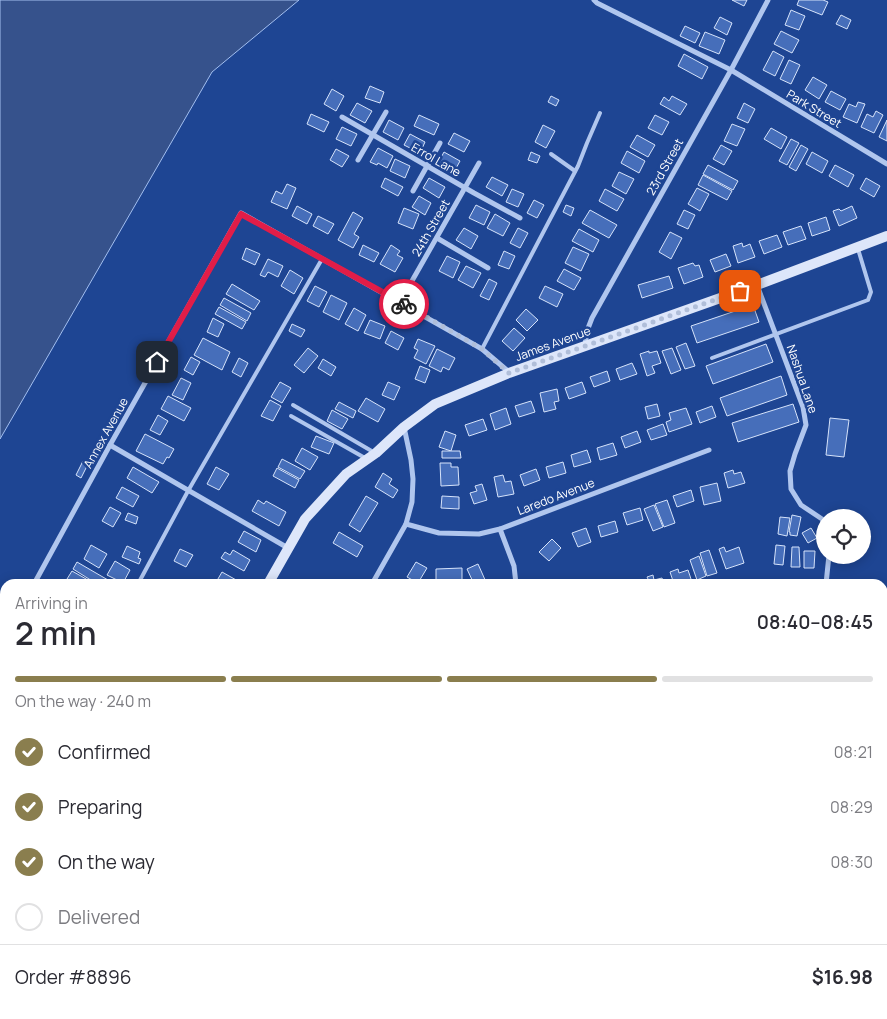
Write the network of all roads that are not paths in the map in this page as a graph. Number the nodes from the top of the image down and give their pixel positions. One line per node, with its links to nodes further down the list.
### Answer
1 (594, 0): 3 (street, Park Street)
2 (768, 0): 3 (street, 23rd Street)
3 (731, 70): 12 (street, Park Street); 26 (street, 23rd Street)
4 (386, 112): 7 (street)
5 (600, 113): 14 (lane)
6 (342, 117): 7 (street, Errol Lane)
7 (373, 135): 10 (street); 13 (street, Errol Lane)
8 (440, 143): 13 (street)
9 (551, 154): 14 (lane)
10 (358, 160)
11 (479, 163): 15 (street, 24th Street)
12 (887, 164)
13 (427, 166): 15 (street, Errol Lane); 16 (street)
14 (575, 171): 27 (lane)
15 (465, 188): 17 (street, Errol Lane); 19 (street, 24th Street)
16 (413, 191)
17 (520, 218)
18 (887, 236): 20 (street, James Avenue)
19 (437, 238): 22 (street); 24 (street, 24th Street)
20 (857, 247): 23 (street, James Avenue); 25 (lane)
21 (322, 259): 24 (street); 33 (street, Annex Avenue); 36 (lane)
22 (488, 268)
23 (757, 284): 25 (street, Nashua Lane); 26 (street, James Avenue)
24 (400, 302): 27 (street)
25 (775, 334): 28 (lane); 37 (street, Nashua Lane)
26 (585, 346): 29 (street, James Avenue)
27 (482, 349): 29 (street)
28 (712, 358)
29 (509, 373): 32 (street, James Avenue)
30 (293, 405): 35 (lane)
31 (291, 416): 35 (lane)
32 (404, 427): 35 (street, James Avenue); 38 (street)
33 (110, 445): 36 (street); 42 (street, Annex Avenue)
34 (709, 450): 39 (street, Laredo Avenue)
35 (371, 456): 40 (street, James Avenue)
36 (188, 490): 40 (street); 43 (lane)
37 (816, 515)
38 (406, 524): 39 (street, Laredo Avenue); 45 (street)
39 (500, 529): 46 (street)
40 (288, 549): 44 (street, James Avenue)
41 (828, 564): 47 (street)
42 (37, 579)
43 (141, 579)
44 (271, 579)
45 (375, 579)
46 (515, 579)
47 (827, 579)

